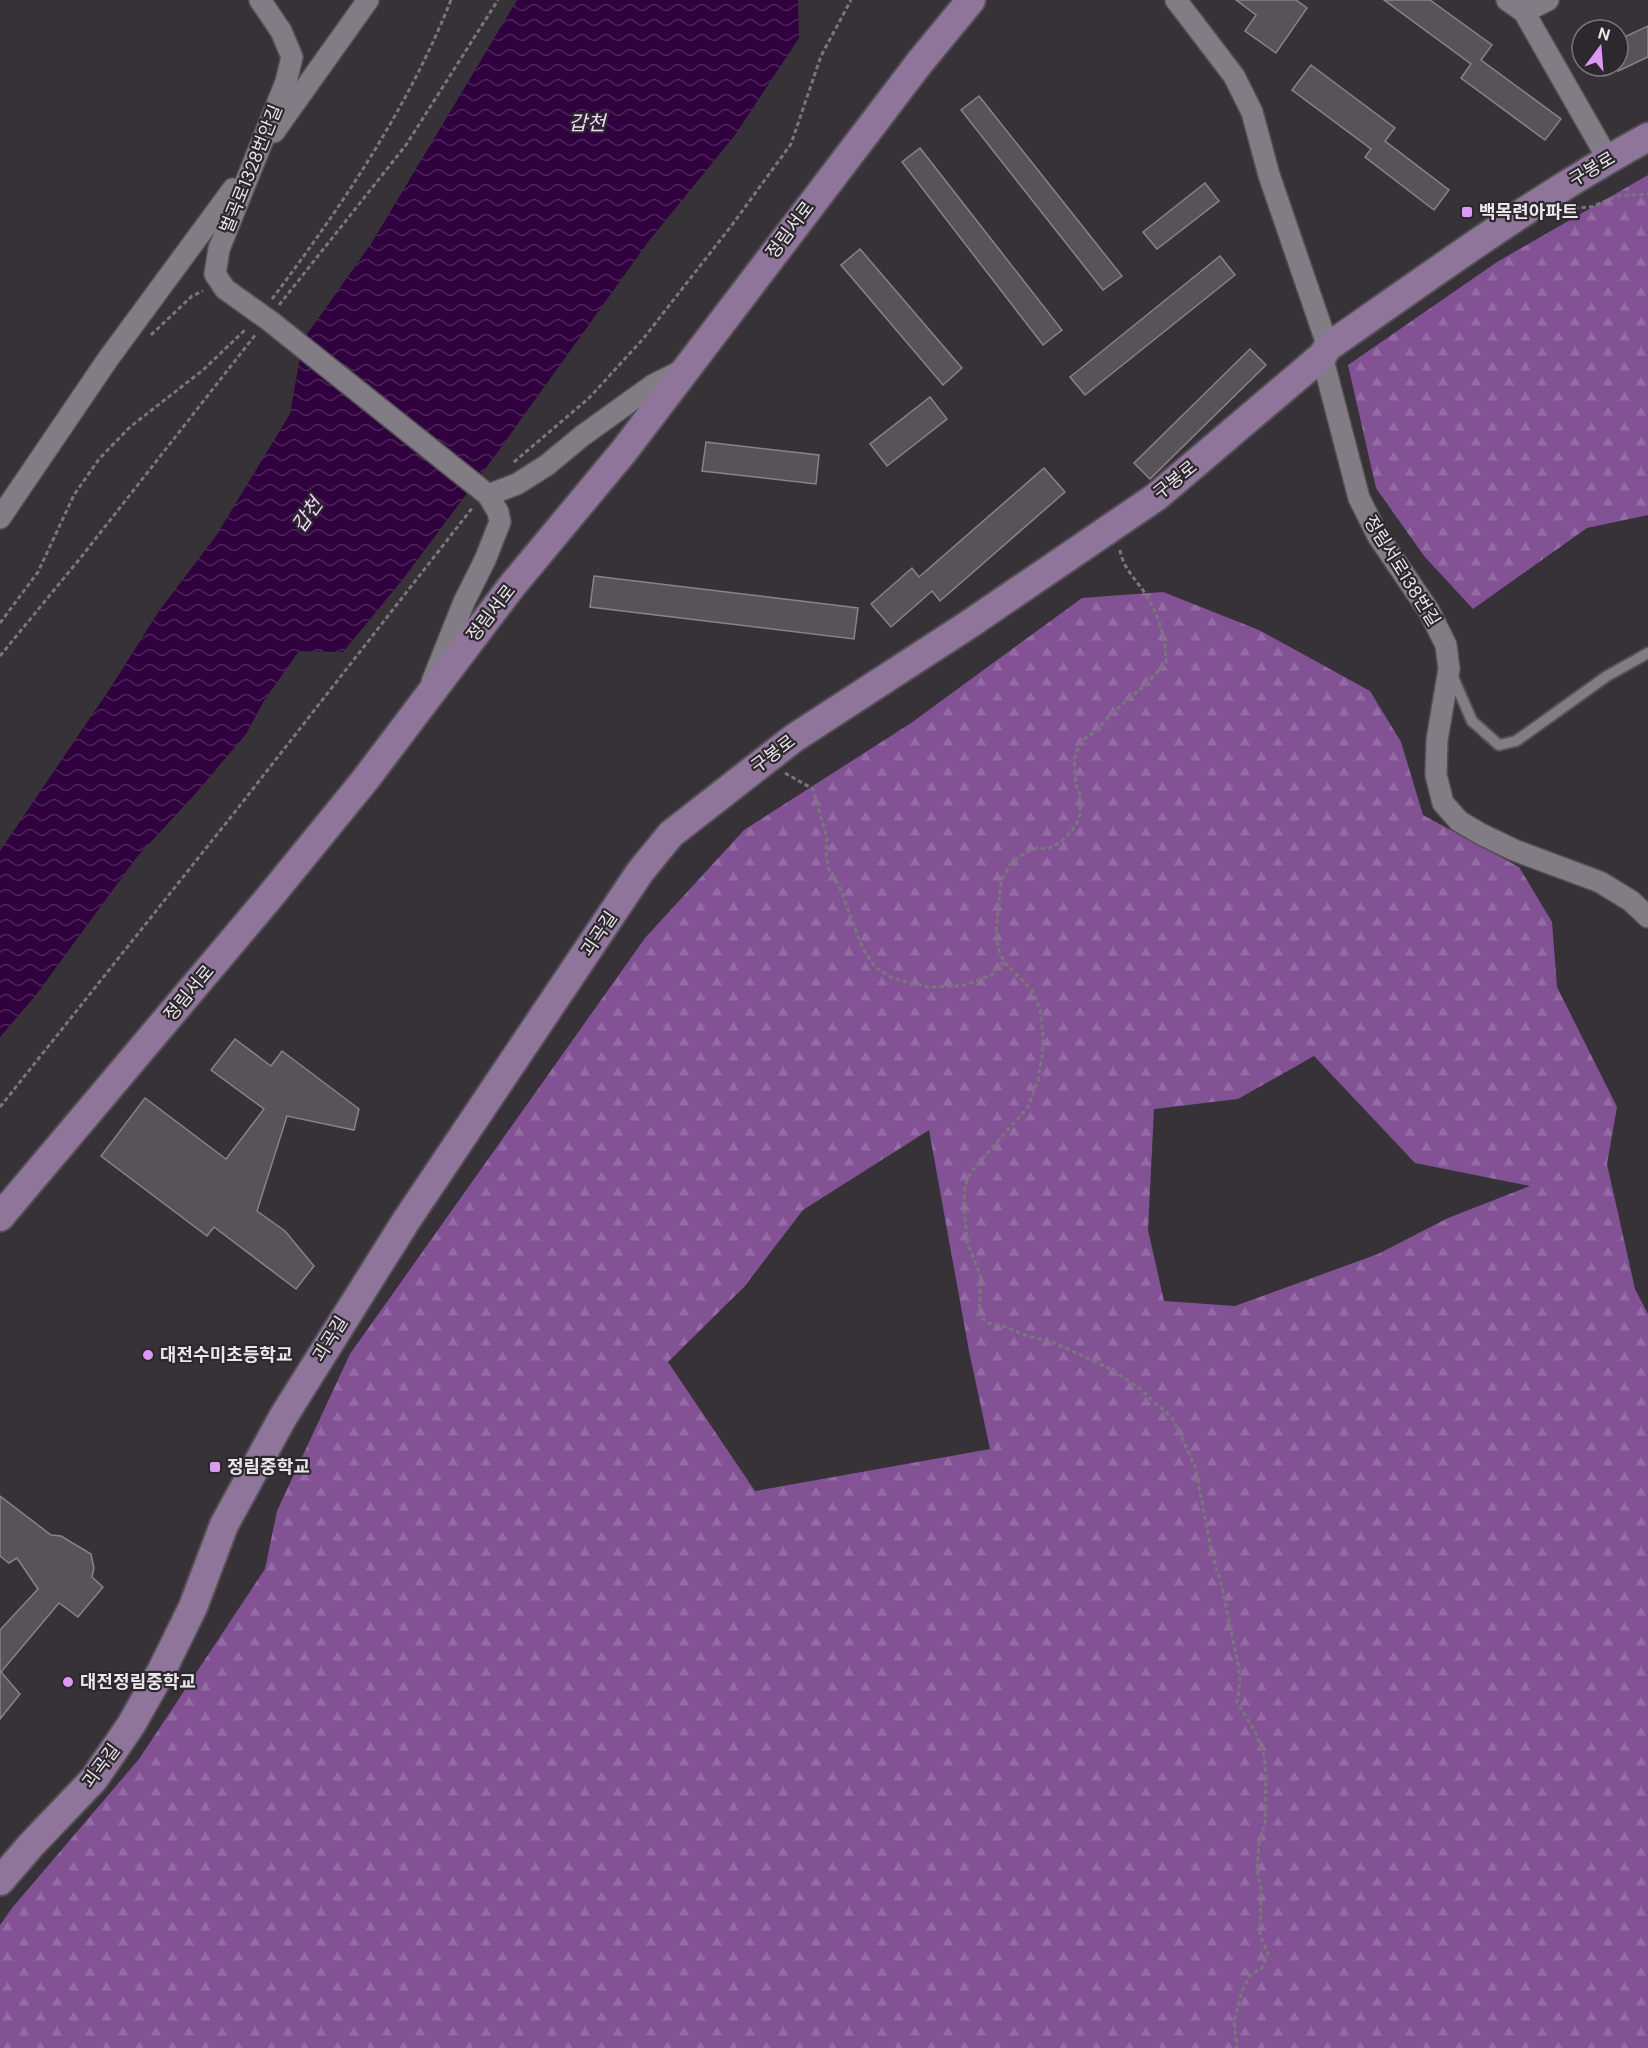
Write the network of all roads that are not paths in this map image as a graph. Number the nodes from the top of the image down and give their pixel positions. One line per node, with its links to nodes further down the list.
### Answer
1 (260, 0): 8 (street, 벌곡로1328번안길)
2 (368, 0): 8 (street)
3 (971, 0): 11 (street, 정림서로)
4 (1176, 0): 10 (street, 정림서로138번길)
5 (1548, 0): 6 (street)
6 (1515, 6): 9 (street)
7 (1648, 137): 9 (street, 구봉로)
8 (255, 159): 12 (street, 벌곡로1328번안길); 13 (street)
9 (1608, 159): 10 (street, 구봉로)
10 (1325, 352): 15 (street, 정림서로138번길); 17 (street, 구봉로)
11 (684, 370): 12 (street); 16 (street, 정림서로)
12 (484, 492): 16 (street)
13 (0, 518)
14 (1648, 653): 15 (lane)
15 (1449, 669): 18 (street, 정림서로138번길)
16 (429, 694): 19 (street, 정림서로)
17 (694, 815): 20 (street, 괴곡길)
18 (1648, 917)
19 (0, 1217)
20 (0, 1881)

